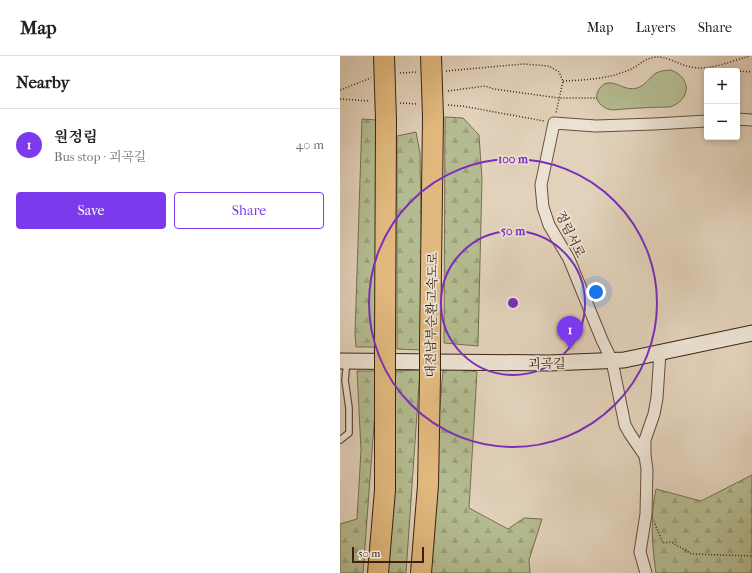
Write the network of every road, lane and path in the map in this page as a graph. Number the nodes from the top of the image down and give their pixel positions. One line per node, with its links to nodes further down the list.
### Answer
1 (384, 56): 27 (highway, bridge)
2 (750, 56): 4 (path)
3 (436, 64): 10 (path); 28 (highway, 대전남부순환고속도로, bridge)
4 (714, 66): 10 (path)
5 (740, 71): 7 (path)
6 (419, 72): 8 (path)
7 (752, 72)
8 (397, 73)
9 (376, 76): 11 (path)
10 (563, 81): 13 (path)
11 (340, 90)
12 (448, 90): 13 (path)
13 (559, 98): 14 (path); 18 (path)
14 (596, 98)
15 (740, 119): 16 (street)
16 (752, 120)
17 (704, 121): 18 (street)
18 (554, 123): 22 (street, 정림서로)
19 (752, 333): 20 (street, 괴곡길)
20 (660, 352): 22 (street, 괴곡길); 24 (street)
21 (343, 361): 22 (street, 괴곡길); 23 (lane)
22 (612, 361): 24 (street, 정림서로)
23 (340, 440)
24 (645, 456): 25 (street)
25 (646, 514): 26 (path); 29 (street)
26 (752, 556)
27 (378, 573)
28 (421, 573)
29 (646, 573)

